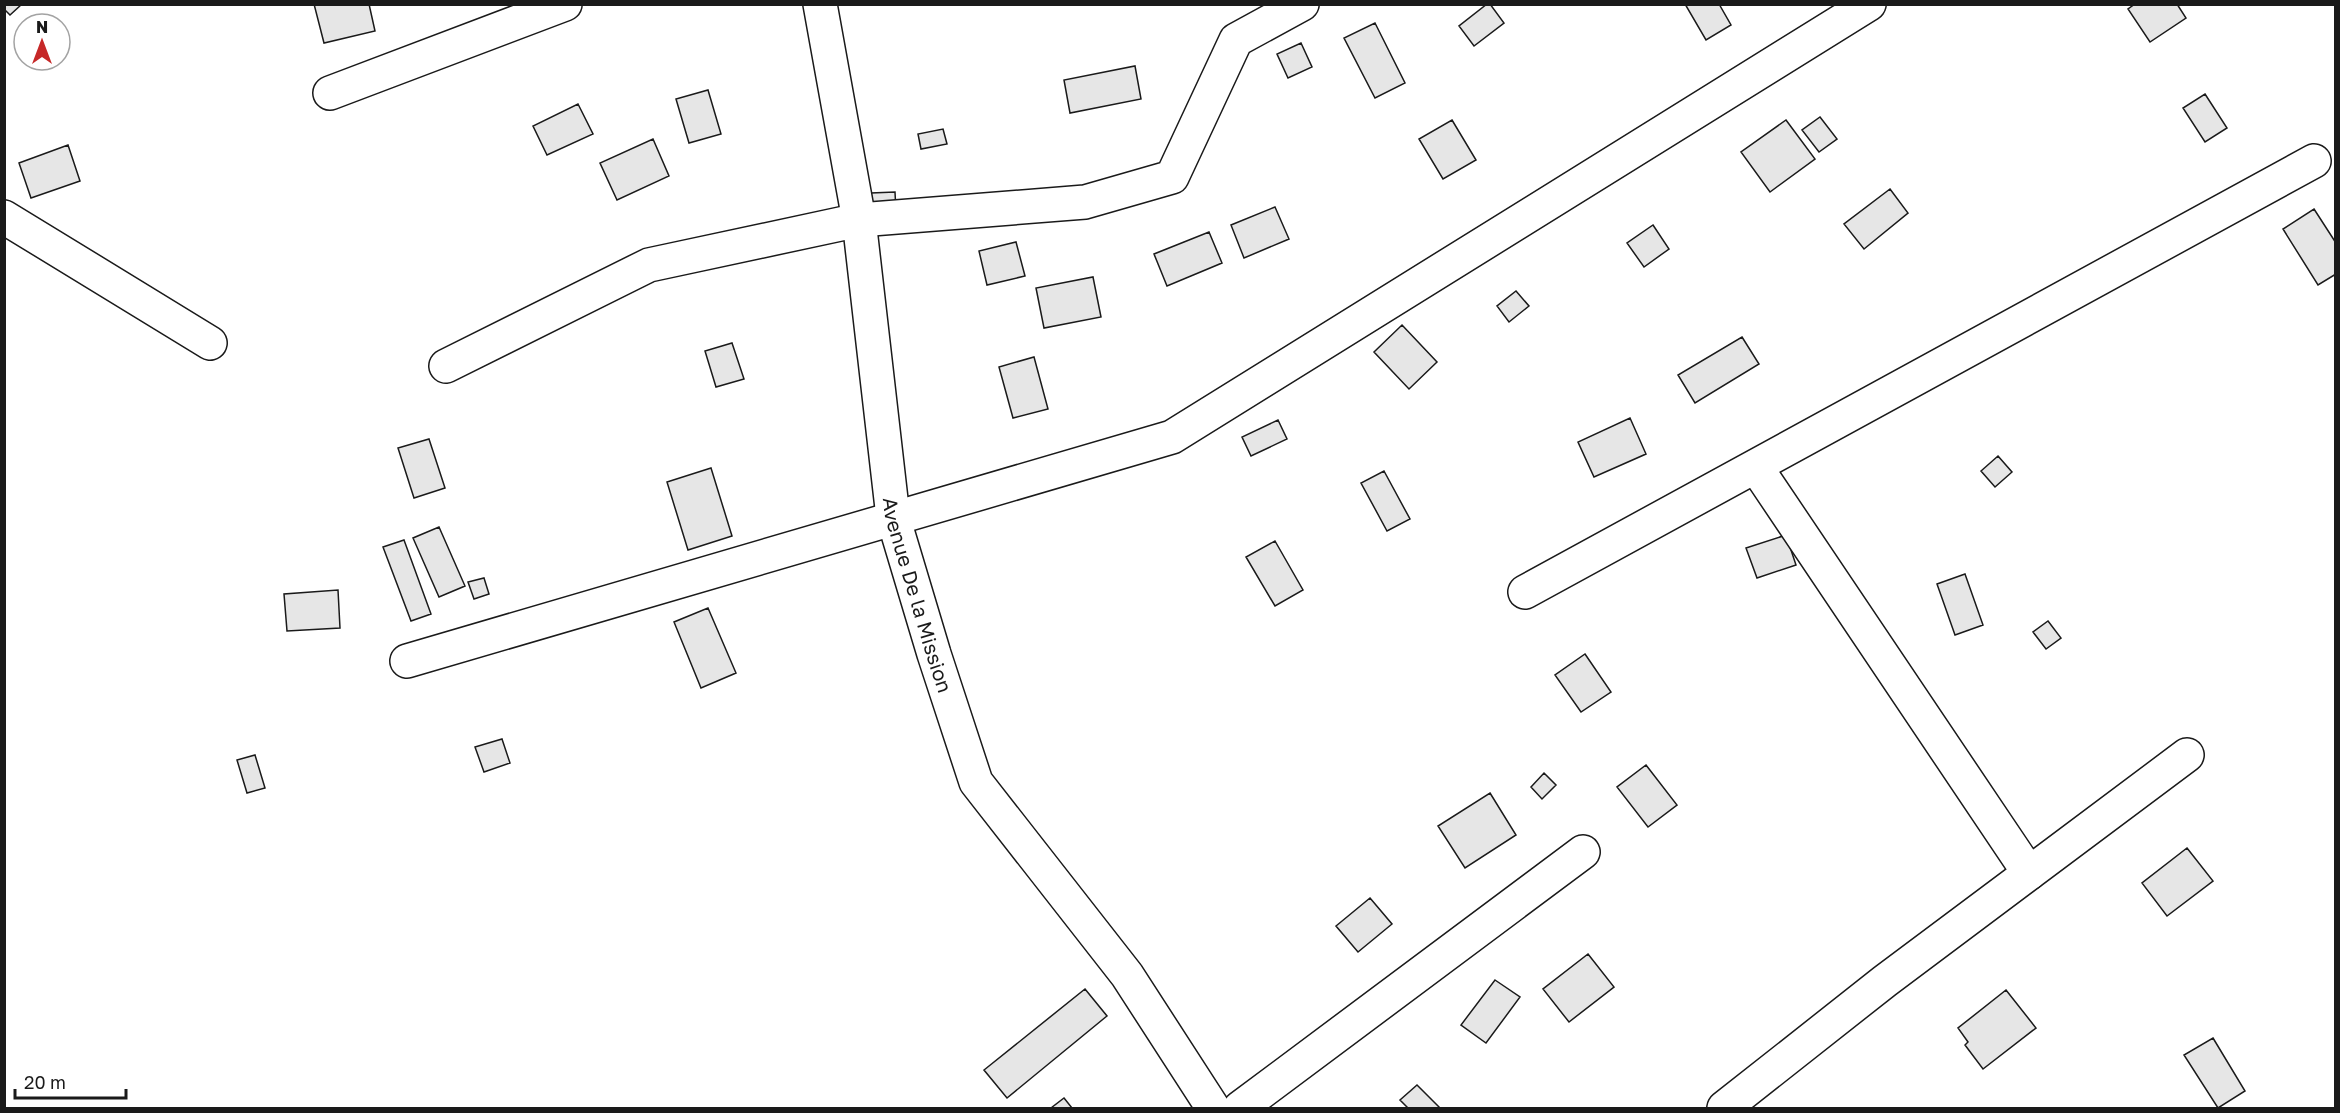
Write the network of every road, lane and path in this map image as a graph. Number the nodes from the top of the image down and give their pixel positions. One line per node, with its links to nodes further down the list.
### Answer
1 (565, 4): 5 (street)
2 (820, 4): 8 (street, Avenue De la Mission)
3 (1302, 4): 8 (street)
4 (1869, 4): 12 (street)
5 (330, 93)
6 (2313, 161): 11 (street)
7 (4, 217): 9 (street)
8 (859, 220): 10 (street); 12 (street, Avenue De la Mission)
9 (210, 343)
10 (446, 366)
11 (1756, 467): 13 (street); 17 (street)
12 (893, 517): 14 (street); 18 (street, Avenue De la Mission)
13 (1525, 592)
14 (407, 661)
15 (2187, 755): 17 (street)
16 (1583, 852): 19 (street)
17 (2029, 873): 20 (street)
18 (1213, 1108)
19 (1240, 1108)
20 (1725, 1108)

